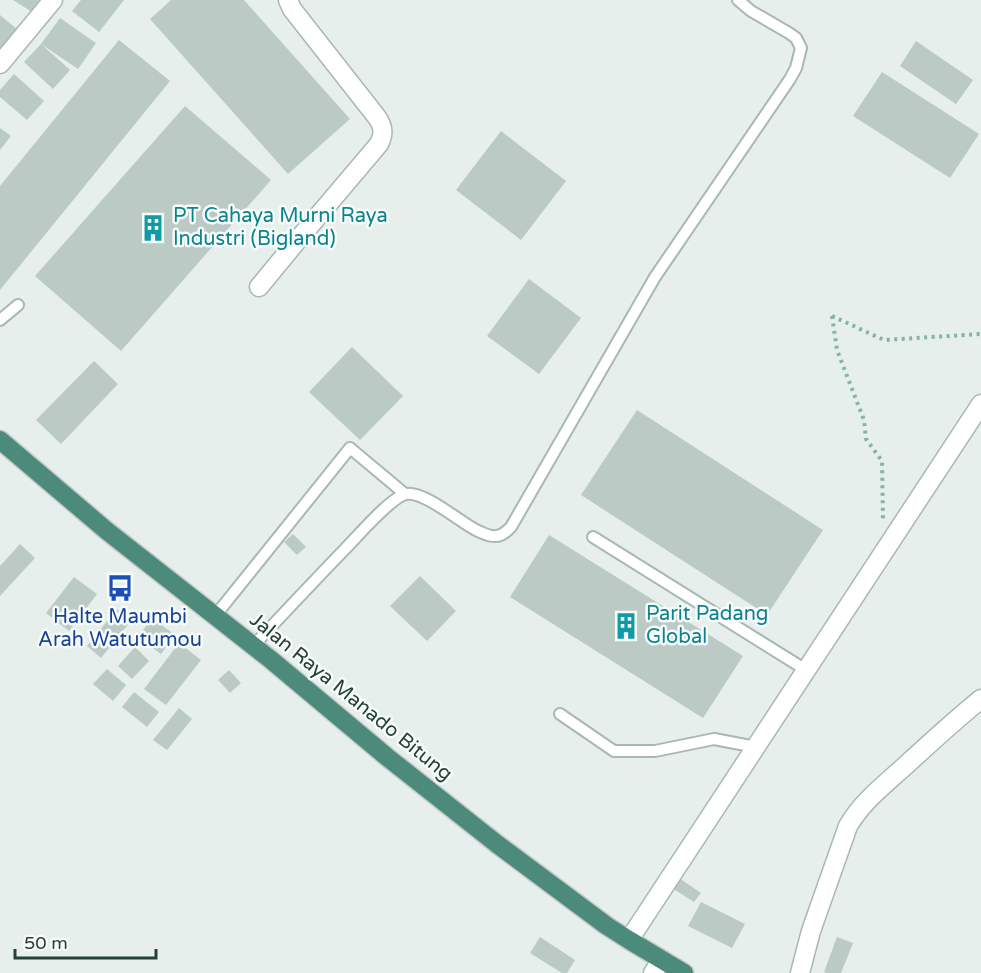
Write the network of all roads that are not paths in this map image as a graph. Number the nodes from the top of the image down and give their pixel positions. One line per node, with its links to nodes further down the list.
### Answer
1 (53, 0): 4 (street)
2 (288, 0): 5 (street)
3 (738, 0): 10 (lane)
4 (0, 64)
5 (260, 287)
6 (18, 305): 7 (lane)
7 (0, 320)
8 (981, 404): 14 (street)
9 (0, 440): 12 (highway, Jalan Raya Manado Bitung)
10 (405, 494): 12 (lane); 13 (lane)
11 (593, 537): 14 (lane)
12 (215, 616): 13 (highway, Jalan Raya Manado Bitung)
13 (253, 646): 18 (highway, Jalan Raya Manado Bitung)
14 (806, 670): 17 (street)
15 (981, 699): 21 (street)
16 (560, 714): 17 (lane)
17 (756, 747): 18 (street)
18 (629, 940): 19 (highway, Jalan Raya Manado Bitung)
19 (657, 967): 20 (highway, Jalan Raya Manado Bitung)
20 (684, 973)
21 (800, 973)

